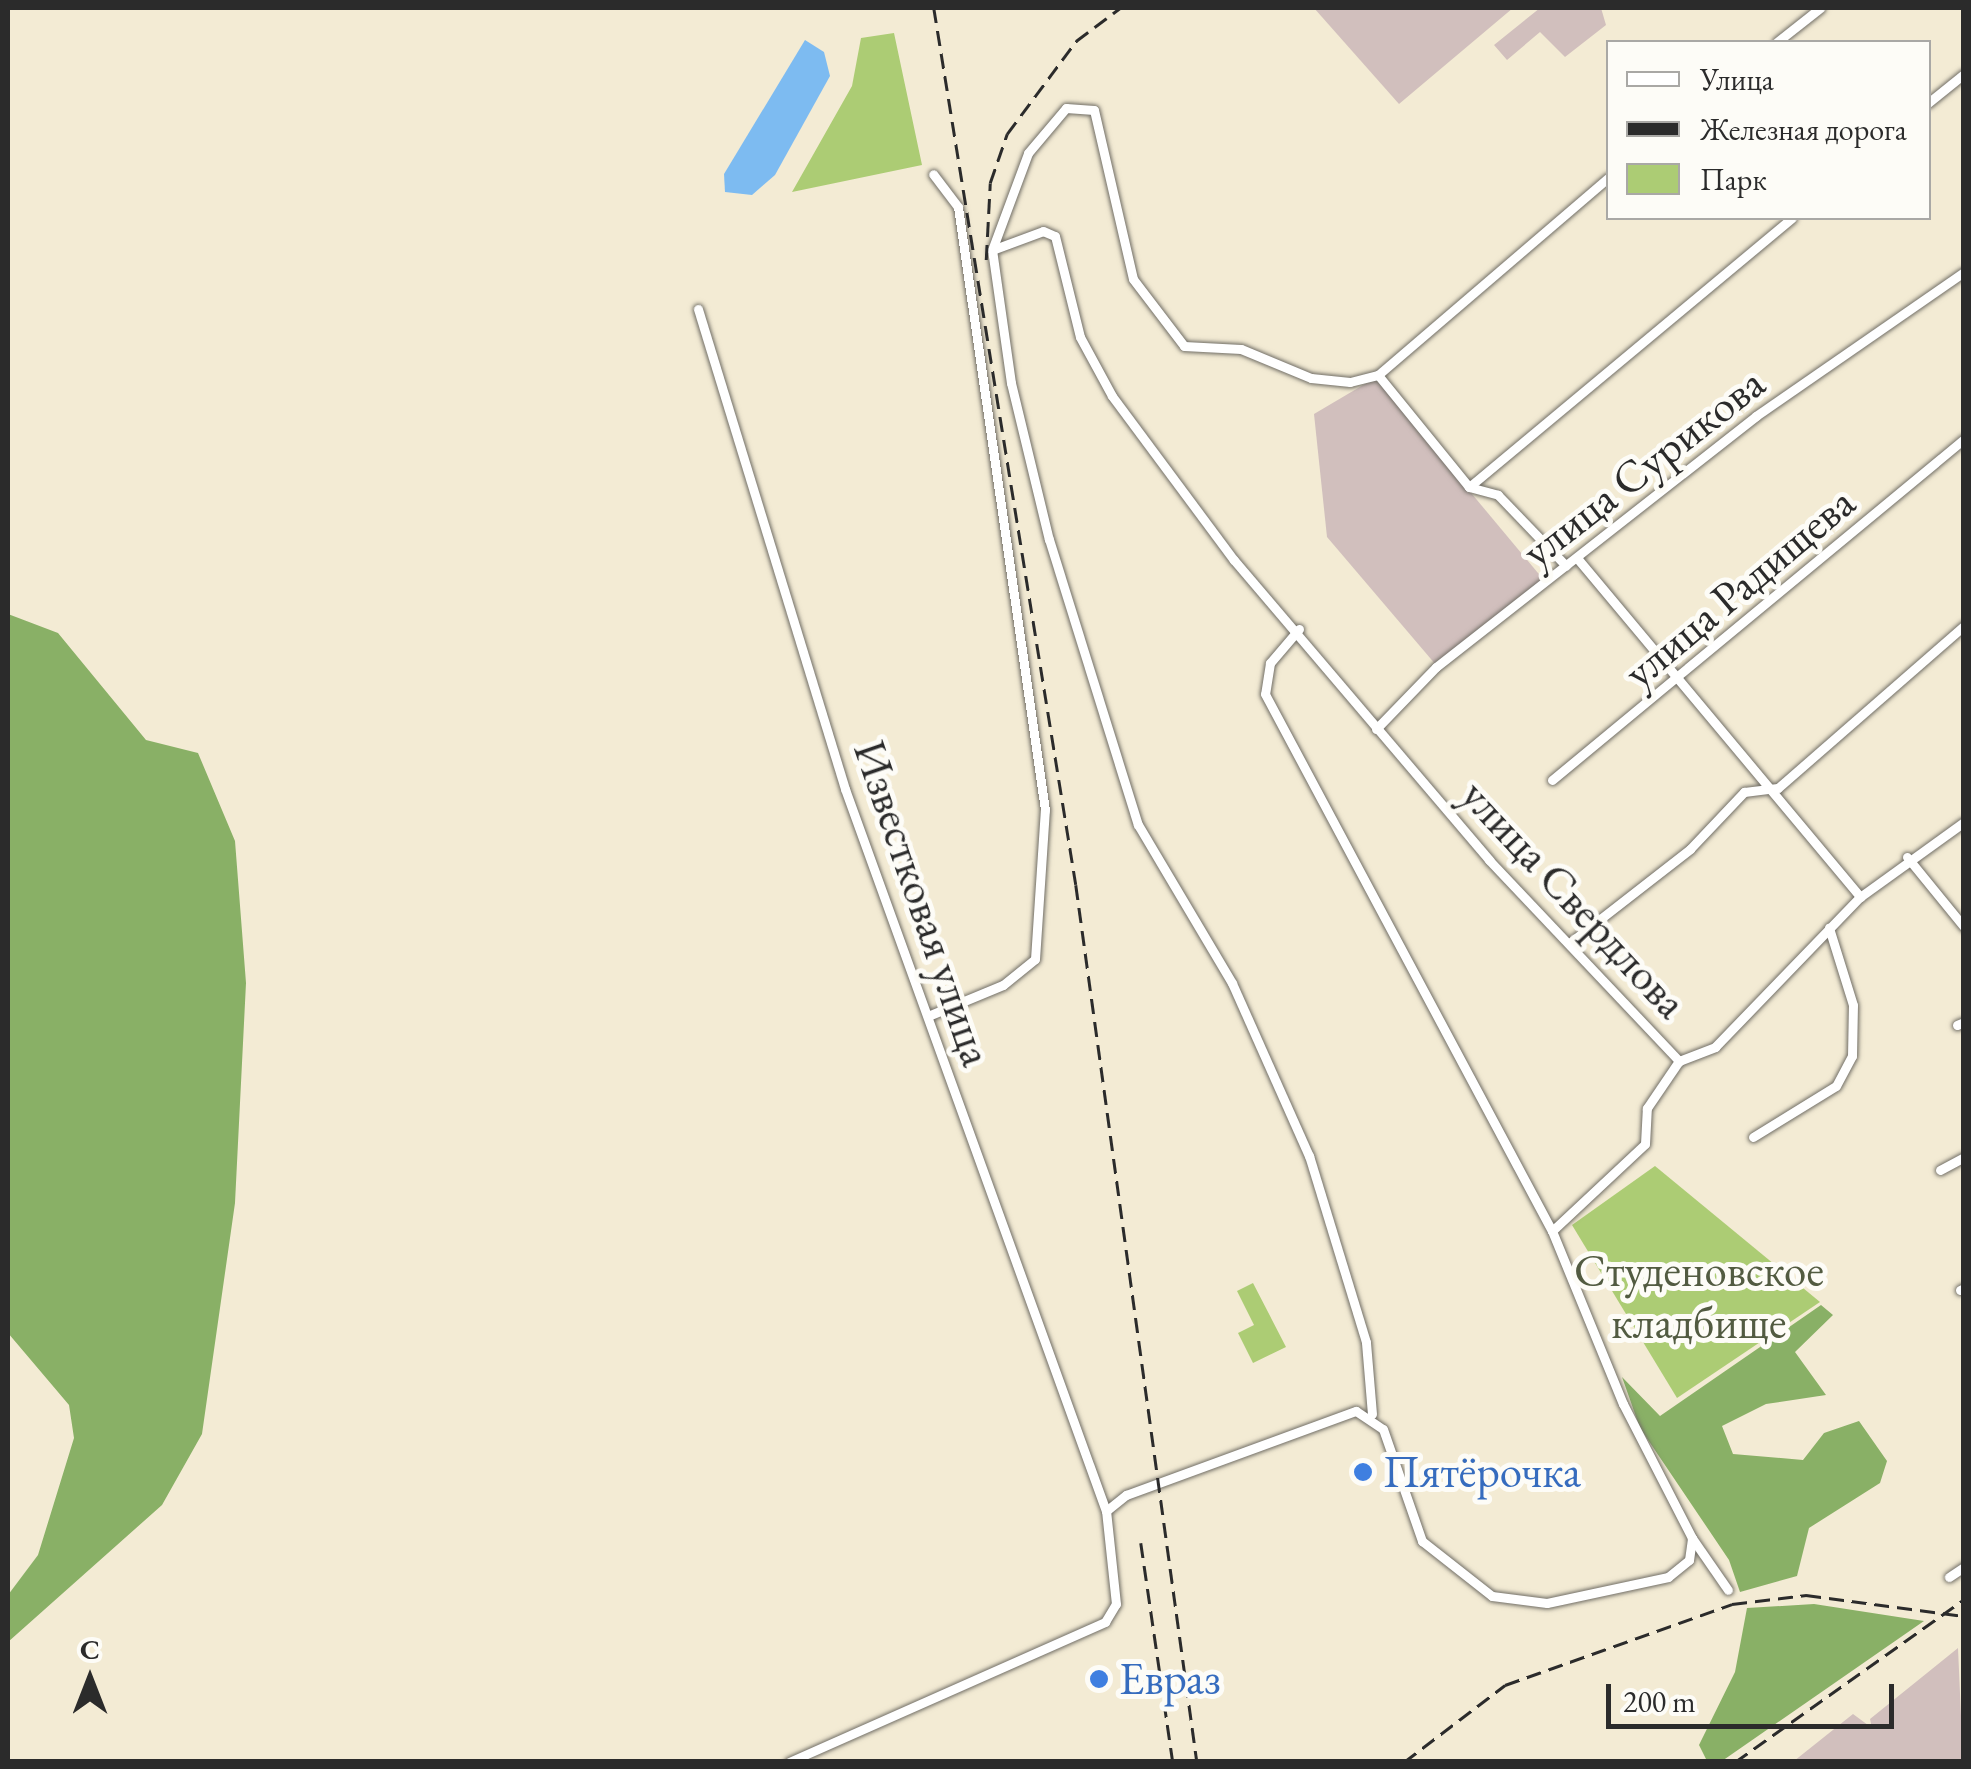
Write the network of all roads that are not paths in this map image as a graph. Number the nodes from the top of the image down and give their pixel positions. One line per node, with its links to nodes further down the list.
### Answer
1 (1820, 8): 2 (street)
2 (1780, 40)
3 (1964, 74): 4 (street)
4 (1931, 101)
5 (933, 174): 28 (street)
6 (1606, 180): 11 (street)
7 (1790, 220): 13 (street)
8 (992, 250): 11 (street); 17 (street, улица Свердлова); 34 (street)
9 (1964, 272): 14 (street, улица Сурикова)
10 (698, 309): 28 (street, Известковая улица)
11 (1378, 375): 13 (street)
12 (1964, 439): 18 (street, улица Радищева)
13 (1469, 487): 15 (street)
14 (1577, 558): 15 (street, улица Сурикова); 18 (street)
15 (1566, 566): 19 (street, улица Сурикова)
16 (1964, 626): 21 (street)
17 (1298, 629): 19 (street, улица Свердлова); 33 (street)
18 (1677, 684): 20 (street, улица Радищева); 21 (street)
19 (1376, 730): 27 (street, улица Свердлова)
20 (1552, 780)
21 (1766, 790): 24 (street); 27 (street)
22 (1964, 822): 23 (street, улица Свердлова)
23 (1907, 857): 24 (street, улица Свердлова); 25 (street)
24 (1860, 896): 26 (street, улица Свердлова)
25 (1964, 927)
26 (1829, 928): 29 (street, улица Свердлова); 30 (street)
27 (1572, 940): 29 (street, улица Свердлова)
28 (928, 1016): 35 (street, Известковая улица)
29 (1678, 1061): 33 (street)
30 (1753, 1137)
31 (1964, 1157): 32 (street)
32 (1940, 1170)
33 (1552, 1231): 36 (street)
34 (1372, 1414): 35 (street); 36 (street)
35 (1106, 1511): 40 (street, Известковая улица)
36 (1692, 1538): 39 (street)
37 (1964, 1567): 38 (street)
38 (1949, 1577)
39 (1728, 1590)
40 (788, 1762)

